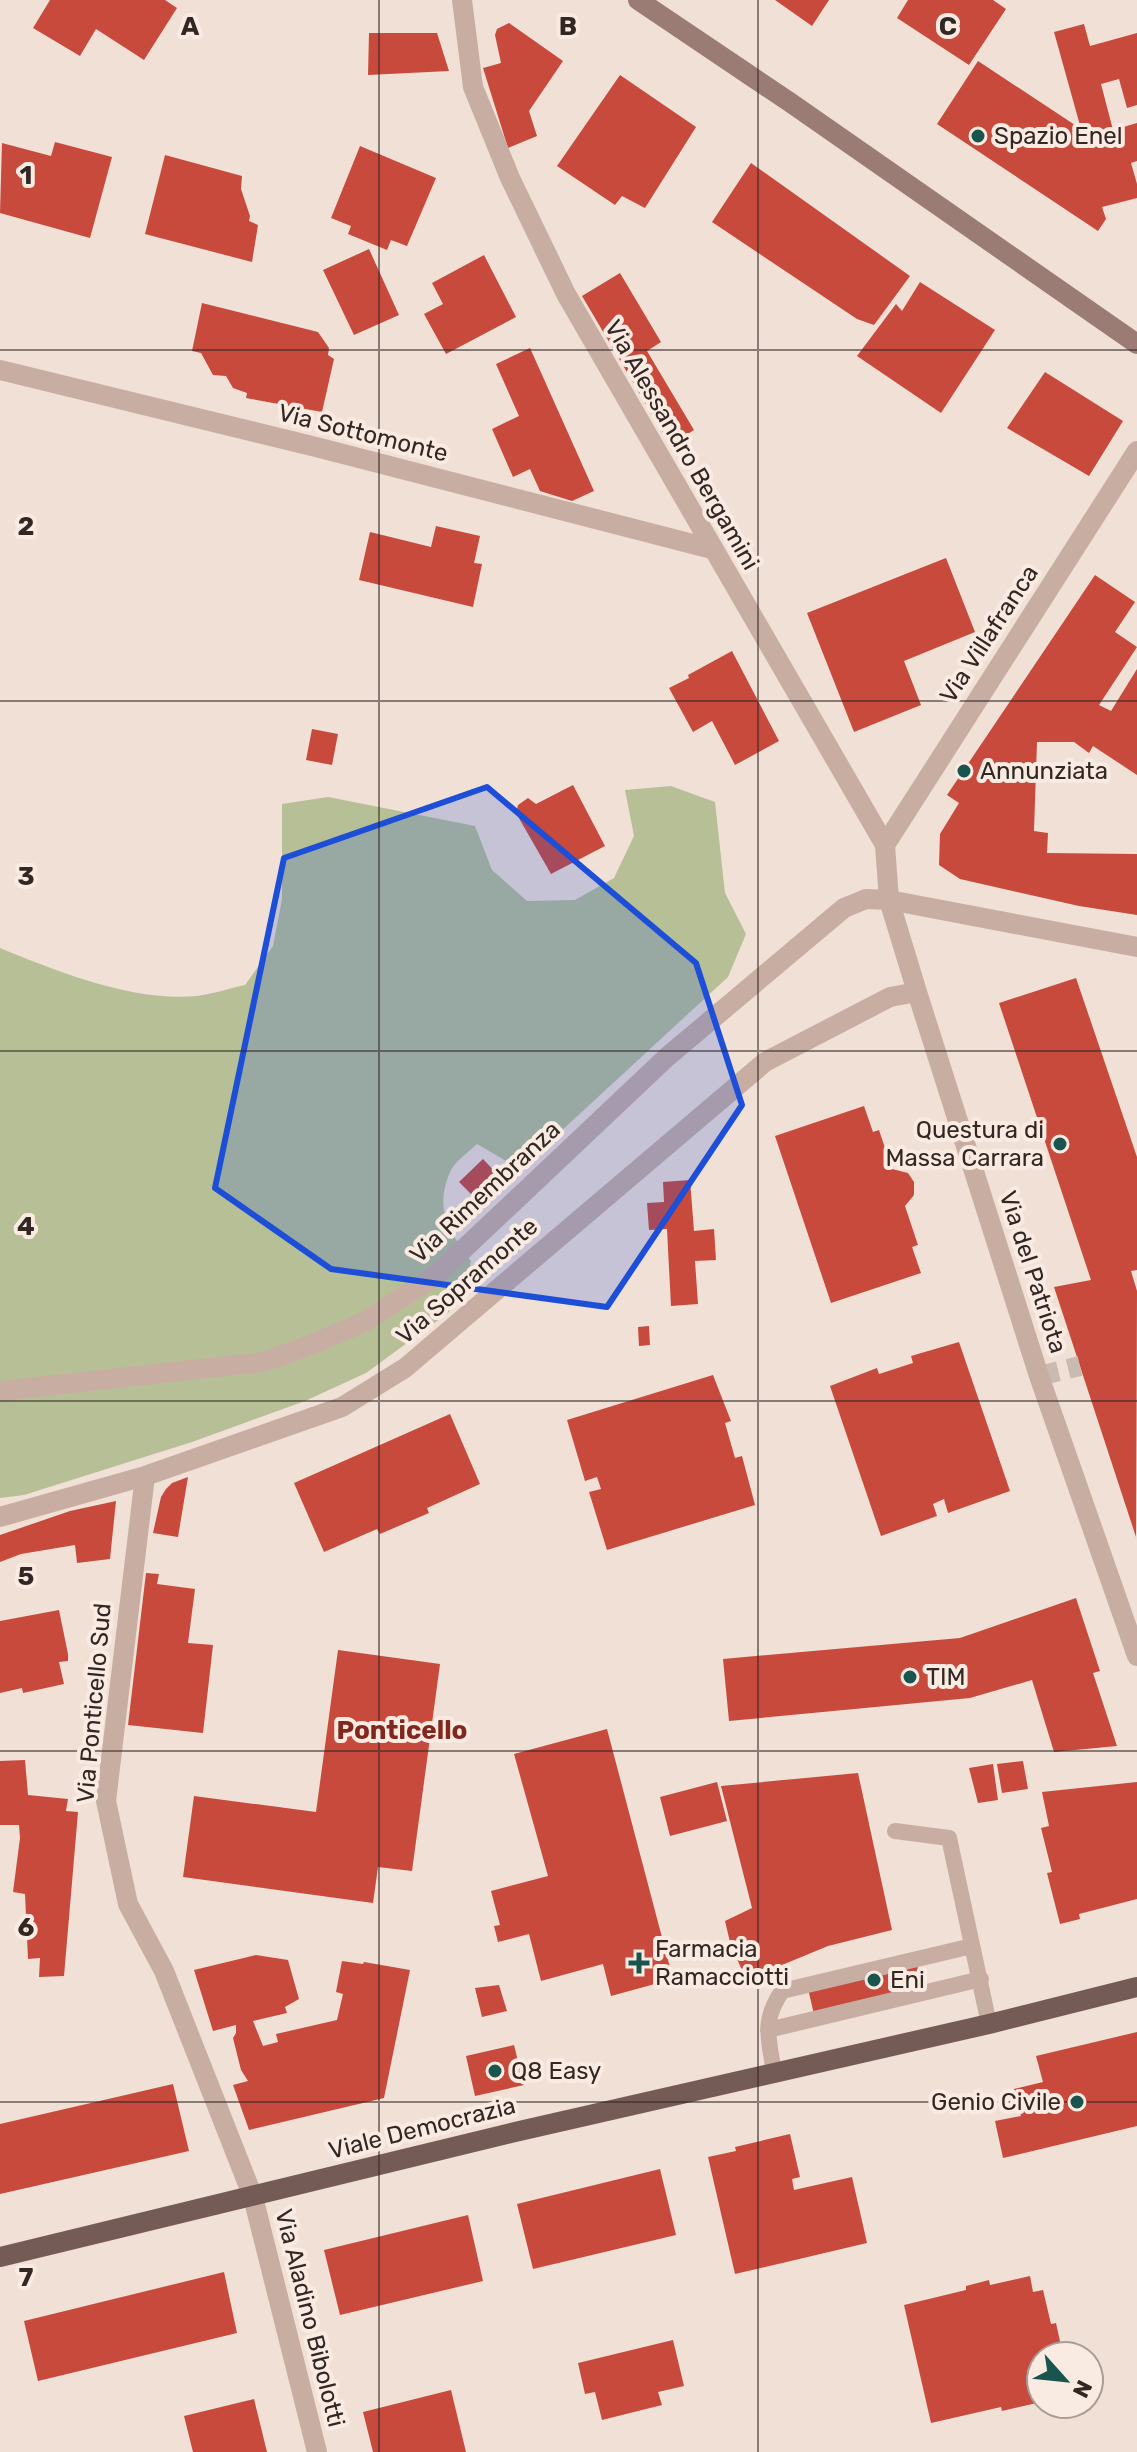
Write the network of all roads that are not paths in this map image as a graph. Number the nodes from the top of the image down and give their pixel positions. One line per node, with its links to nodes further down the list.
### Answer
1 (462, 0): 6 (street, Via Alessandro Bergamini)
2 (638, 0): 3 (main road)
3 (1137, 344)
4 (0, 370): 6 (street, Via Sottomonte)
5 (1137, 451): 7 (street, Via Villafranca)
6 (712, 549): 7 (street, Via Alessandro Bergamini)
7 (885, 845): 8 (street, Via Alessandro Bergamini)
8 (889, 900): 9 (street); 10 (street, Via del Patriota); 11 (street, Via Rimembranza)
9 (1137, 947)
10 (917, 992): 12 (street, Via Sopramonte); 14 (street, Via del Patriota)
11 (0, 1391)
12 (145, 1476): 13 (street, Via Sopramonte); 22 (street, Via Ponticello Sud)
13 (0, 1517)
14 (1137, 1656)
15 (895, 1831): 16 (lane)
16 (972, 1946): 17 (lane); 20 (lane)
17 (981, 1979): 19 (lane); 20 (lane)
18 (1137, 1987): 19 (main road, Viale Democrazia)
19 (989, 2024): 21 (main road, Viale Democrazia)
20 (768, 2030): 21 (lane)
21 (774, 2073): 22 (main road, Viale Democrazia)
22 (253, 2197): 23 (main road, Viale Democrazia); 24 (street, Via Aladino Bibolotti)
23 (0, 2257)
24 (317, 2452)

